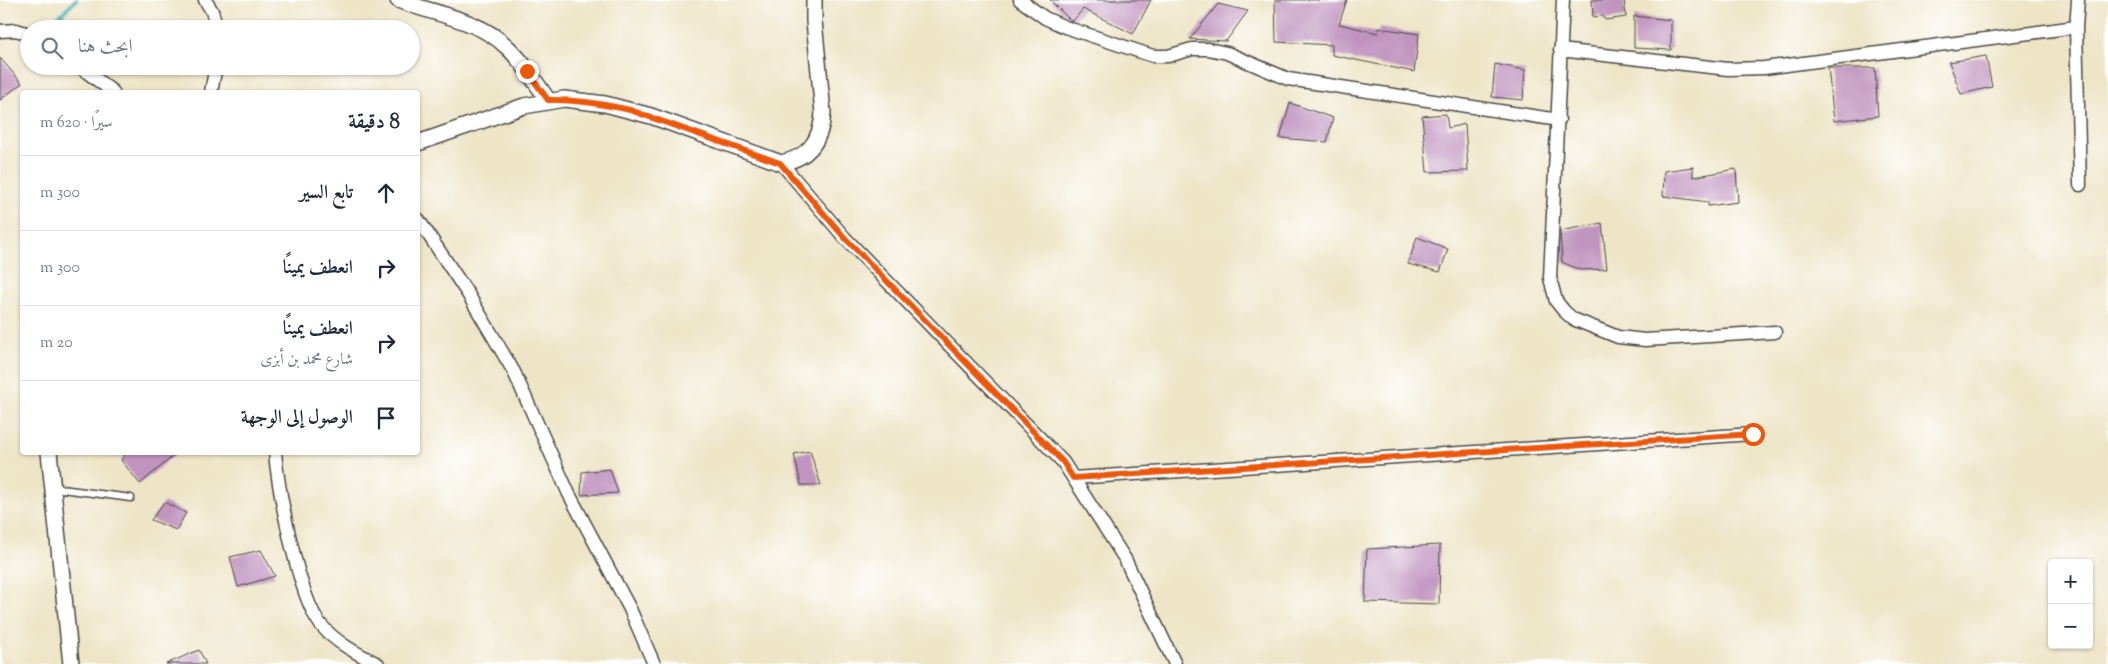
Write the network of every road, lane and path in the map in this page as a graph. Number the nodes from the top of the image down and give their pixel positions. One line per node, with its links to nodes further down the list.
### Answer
1 (205, 0): 7 (street)
2 (398, 0): 16 (street)
3 (814, 0): 19 (street)
4 (1020, 0): 17 (street)
5 (1563, 0): 11 (street)
6 (2078, 0): 8 (street)
7 (214, 20)
8 (2076, 27): 11 (street); 20 (street)
9 (0, 31): 10 (street)
10 (20, 31)
11 (1560, 50): 17 (street)
12 (91, 75): 14 (street)
13 (214, 75): 15 (street)
14 (110, 90)
15 (211, 90)
16 (548, 100): 18 (street); 19 (street)
17 (1559, 120): 22 (street)
18 (420, 142)
19 (780, 163): 26 (street)
20 (2080, 185)
21 (420, 222): 31 (street)
22 (1775, 332)
23 (1753, 434): 26 (street)
24 (49, 455): 27 (street)
25 (276, 455): 30 (street)
26 (1073, 478): 32 (street)
27 (52, 488): 28 (lane); 29 (street)
28 (132, 498)
29 (71, 664)
30 (378, 664)
31 (654, 664)
32 (1175, 664)

